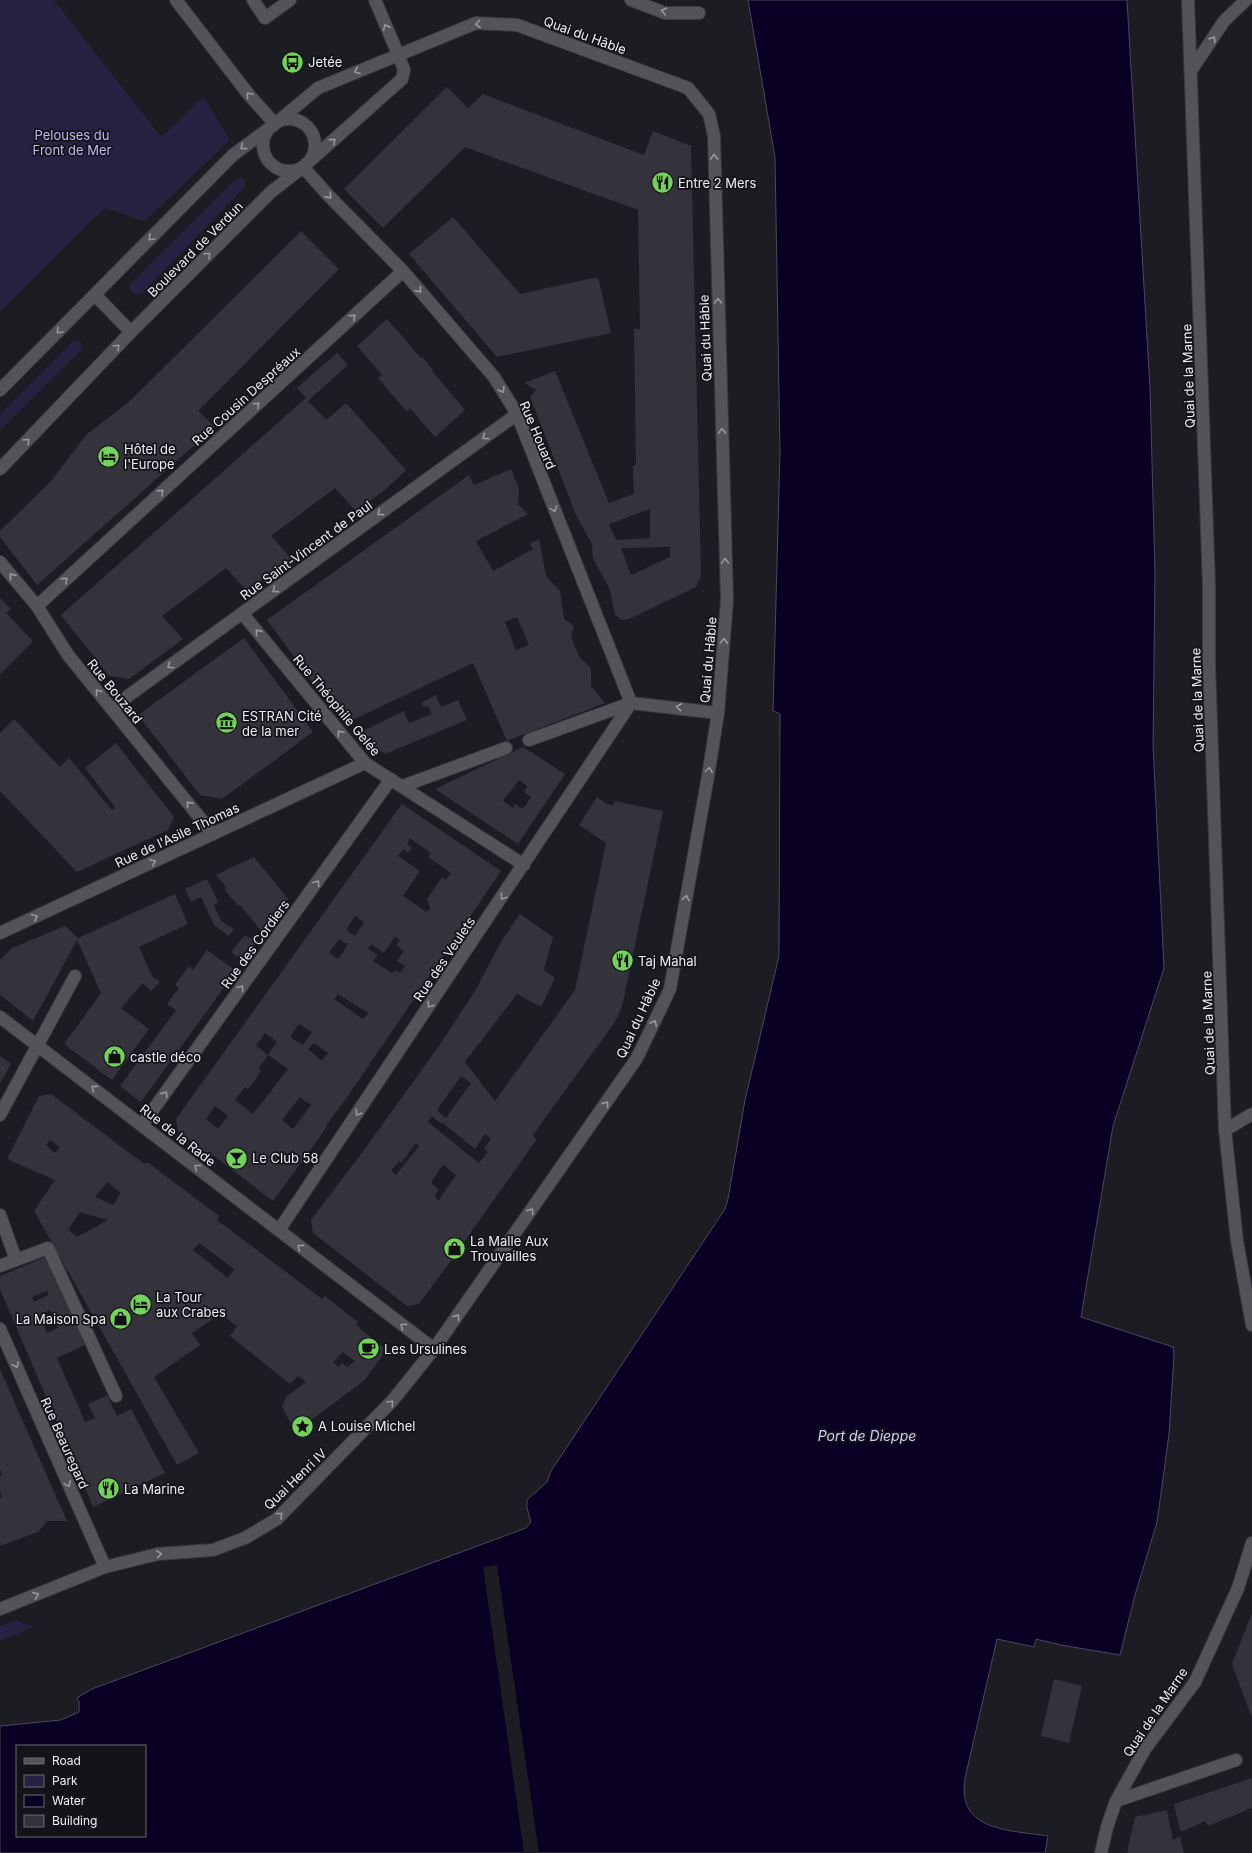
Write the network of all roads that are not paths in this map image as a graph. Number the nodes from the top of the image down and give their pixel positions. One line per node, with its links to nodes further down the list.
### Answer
1 (176, 0): 11 (street, one-way to 1)
2 (252, 0): 3 (street)
3 (290, 0)
4 (375, 0): 9 (street, Boulevard de Verdun, one-way to 4)
5 (631, 0): 8 (street, one-way to 5)
6 (1188, 0): 10 (street, Quai de la Marne)
7 (1246, 0): 10 (street, one-way to 7)
8 (699, 13)
9 (398, 54): 11 (street, one-way to 11); 12 (street, Boulevard de Verdun, one-way to 9); 24 (street, Quai du Hâble, one-way to 9)
10 (1191, 71): 39 (street, Quai de la Marne)
11 (274, 124): 12 (street); 12 (street); 14 (street, one-way to 14)
12 (303, 167): 13 (street, Rue Houard, one-way to 13); 15 (street, Boulevard de Verdun, one-way to 12)
13 (402, 271): 17 (street, Rue Houard, one-way to 17); 20 (street, Rue Cousin Despréaux, one-way to 13)
14 (95, 295): 15 (street); 16 (street, one-way to 16)
15 (131, 332): 18 (street, Boulevard de Verdun, one-way to 15)
16 (0, 390)
17 (517, 414): 21 (street, Rue Saint-Vincent de Paul, one-way to 21); 22 (street, Rue Houard, one-way to 22)
18 (0, 469)
19 (0, 562): 20 (street, Rue Bouzard, one-way to 19)
20 (37, 606): 23 (street, Rue Bouzard, one-way to 20)
21 (242, 613): 23 (street, Rue Saint-Vincent de Paul, one-way to 23); 27 (street, Rue Théophile Gelée, one-way to 21)
22 (631, 702): 24 (street, one-way to 22); 25 (street); 31 (street, Rue des Veulets)
23 (113, 710): 30 (street, Rue Bouzard, one-way to 23)
24 (718, 713): 46 (street, Quai du Hâble, one-way to 24)
25 (529, 740)
26 (506, 748): 29 (street)
27 (365, 763): 28 (street, Rue Théophile Gelée); 30 (street, Rue de l'Asile Thomas)
28 (391, 779): 29 (street, Rue Théophile Gelée); 38 (street, Rue des Cordiers, one-way to 28)
29 (402, 786): 31 (street, Rue Théophile Gelée)
30 (213, 834): 32 (street, Rue de l'Asile Thomas, one-way to 30)
31 (524, 864): 41 (street, Rue des Veulets, one-way to 41)
32 (0, 933)
33 (75, 976): 35 (street)
34 (0, 1017): 35 (street, Rue de la Rade)
35 (37, 1045): 37 (street); 38 (street, Rue de la Rade, one-way to 35)
36 (1252, 1114): 39 (street)
37 (0, 1115)
38 (142, 1125): 41 (street, Rue de la Rade, one-way to 38)
39 (1225, 1131): 44 (street, Quai de la Marne)
40 (0, 1215): 42 (street)
41 (279, 1230): 46 (street, Rue de la Rade, one-way to 41)
42 (16, 1260): 43 (street); 47 (street)
43 (0, 1266)
44 (1252, 1325)
45 (0, 1329): 49 (street, Rue Beauregard, one-way to 49)
46 (434, 1349): 49 (street, Quai Henri IV, one-way to 46)
47 (116, 1396)
48 (1252, 1543): 52 (street, Quai de la Marne)
49 (105, 1567): 50 (street, Quai Henri IV, one-way to 49)
50 (0, 1609)
51 (1236, 1760): 52 (street)
52 (1116, 1801): 53 (street, Quai de la Marne)
53 (1101, 1853)

